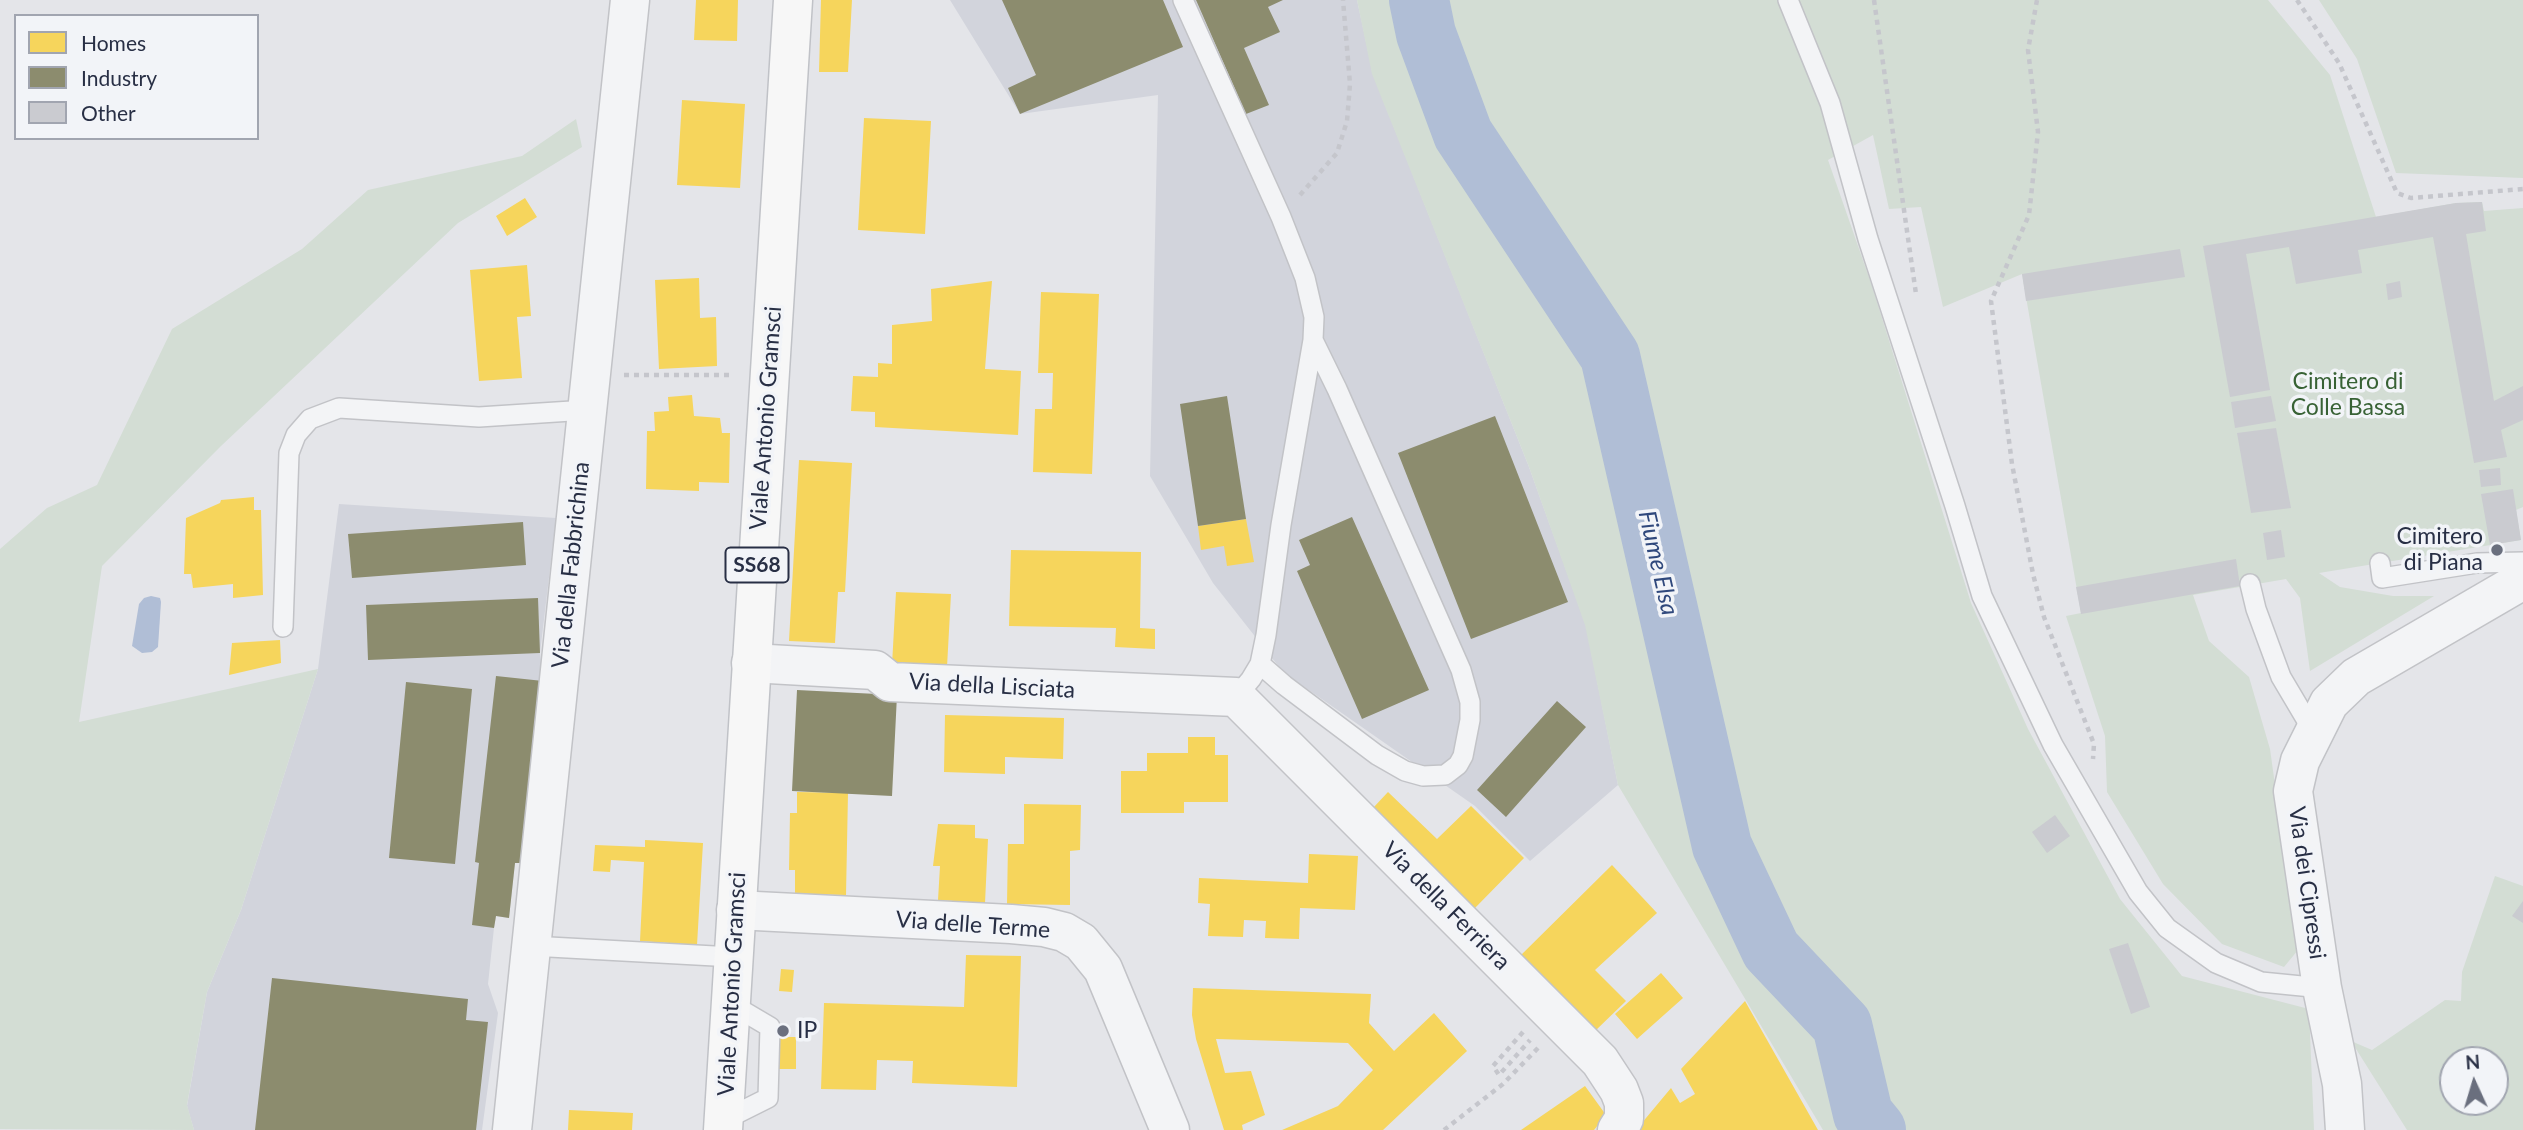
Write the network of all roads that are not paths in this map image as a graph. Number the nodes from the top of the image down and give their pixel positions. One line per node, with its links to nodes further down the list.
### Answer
1 (630, 0): 6 (street, Via della Fabbrichina)
2 (793, 0): 12 (main road, Viale Antonio Gramsci / SS68)
3 (1183, 0): 5 (lane)
4 (1788, 0): 19 (lane)
5 (1313, 340): 13 (lane); 13 (lane)
6 (587, 410): 11 (lane); 17 (street, Via della Fabbrichina)
7 (2523, 562): 8 (lane)
8 (2380, 564)
9 (2523, 580): 15 (street, Via dei Cipressi)
10 (2250, 584): 15 (lane)
11 (283, 627)
12 (751, 663): 14 (street, Via della Lisciata); 16 (main road, Viale Antonio Gramsci / SS68)
13 (1260, 664): 14 (lane)
14 (1236, 697): 23 (street, Via della Ferriera)
15 (2314, 731): 19 (street, Via dei Cipressi)
16 (736, 909): 18 (main road, Viale Antonio Gramsci / SS68); 22 (street, Via delle Terme)
17 (531, 946): 18 (lane); 21 (street, Via della Fabbrichina)
18 (733, 957): 20 (main road, Viale Antonio Gramsci / SS68)
19 (2322, 988): 24 (street, Via dei Cipressi)
20 (723, 1125)
21 (512, 1130)
22 (1170, 1130)
23 (1617, 1130)
24 (2345, 1130)

